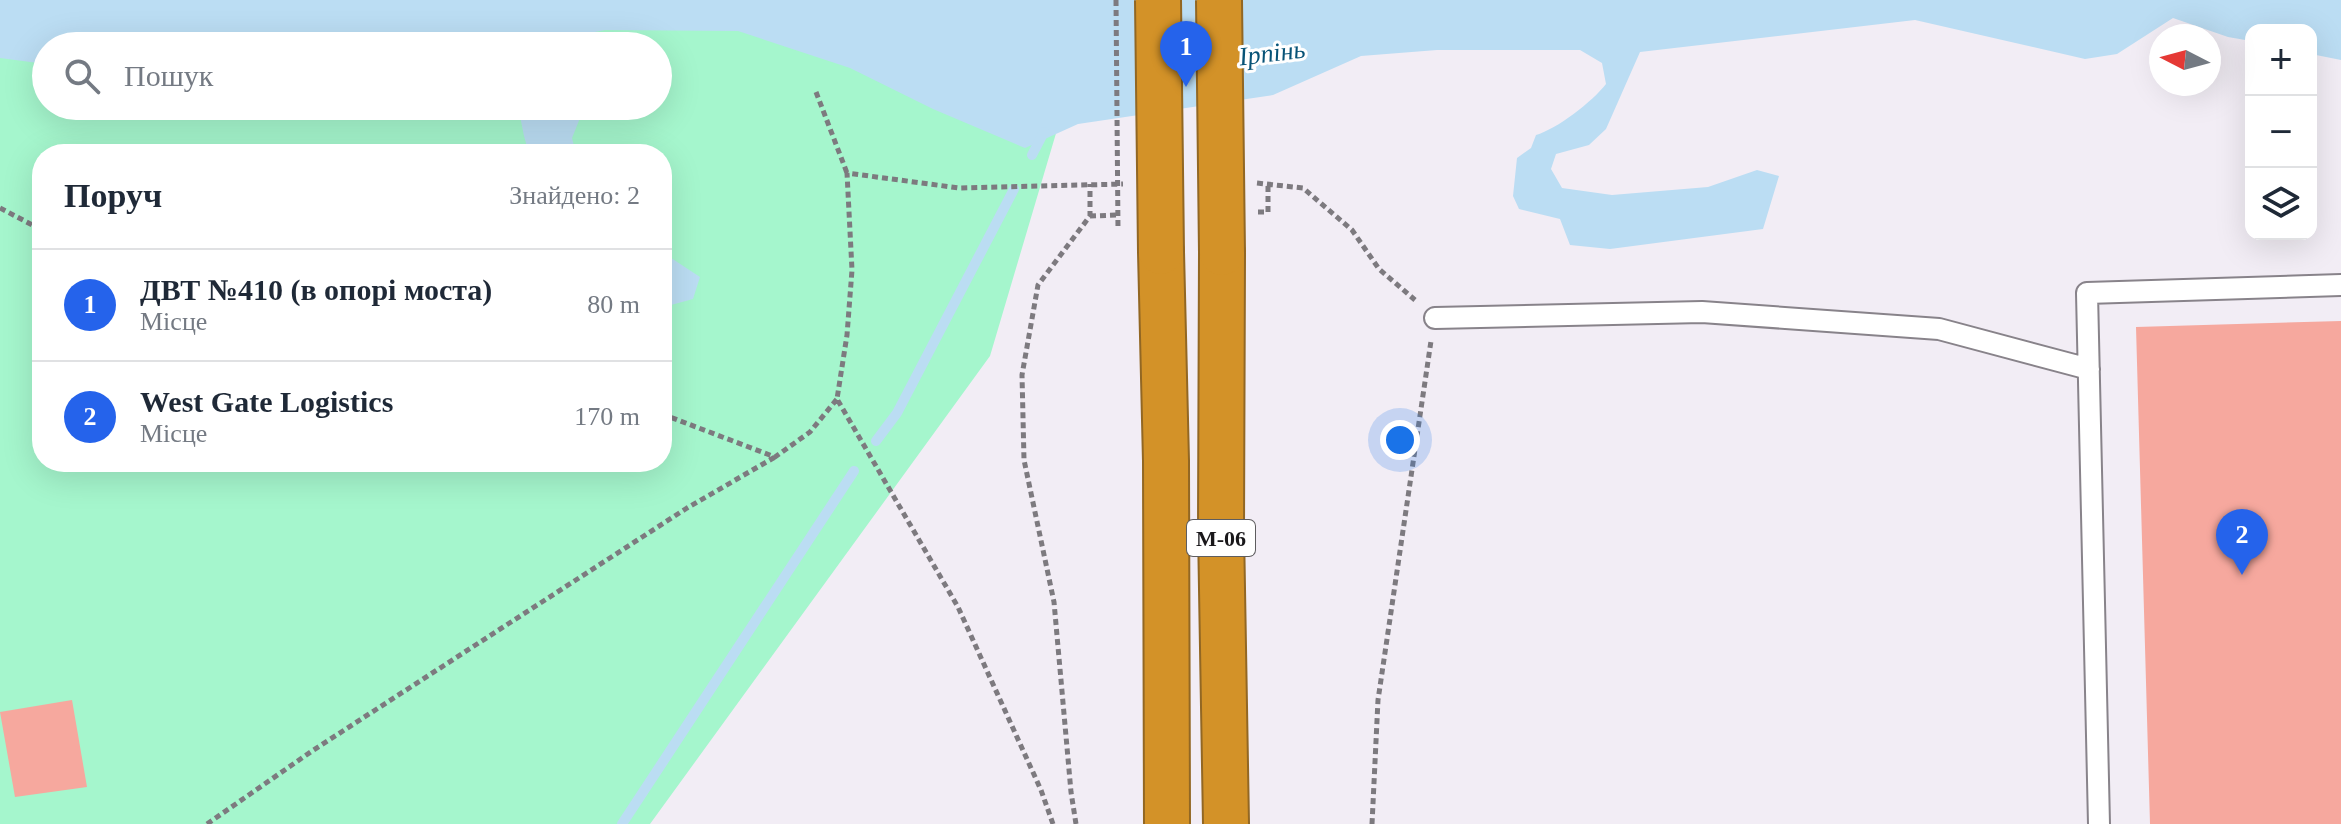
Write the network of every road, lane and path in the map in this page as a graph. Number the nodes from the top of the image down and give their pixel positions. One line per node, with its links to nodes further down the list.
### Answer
1 (1116, 0): 10 (path, bridge)
2 (1158, 0): 22 (highway, М-06, bridge)
3 (1219, 0): 23 (highway, М-06, bridge)
4 (816, 92): 5 (path)
5 (847, 173)
6 (1268, 182): 9 (path)
7 (1090, 184): 11 (path)
8 (0, 208): 12 (path)
9 (1268, 212)
10 (1117, 215): 11 (path); 13 (path, bridge)
11 (1090, 216): 21 (path)
12 (32, 225)
13 (1118, 229)
14 (2341, 285): 16 (lane)
15 (1435, 318): 16 (lane)
16 (2089, 369): 24 (lane)
17 (837, 399): 19 (path)
18 (672, 418): 19 (path)
19 (775, 457): 20 (path)
20 (207, 824)
21 (1076, 824)
22 (1167, 824)
23 (1226, 824)
24 (2099, 824)

